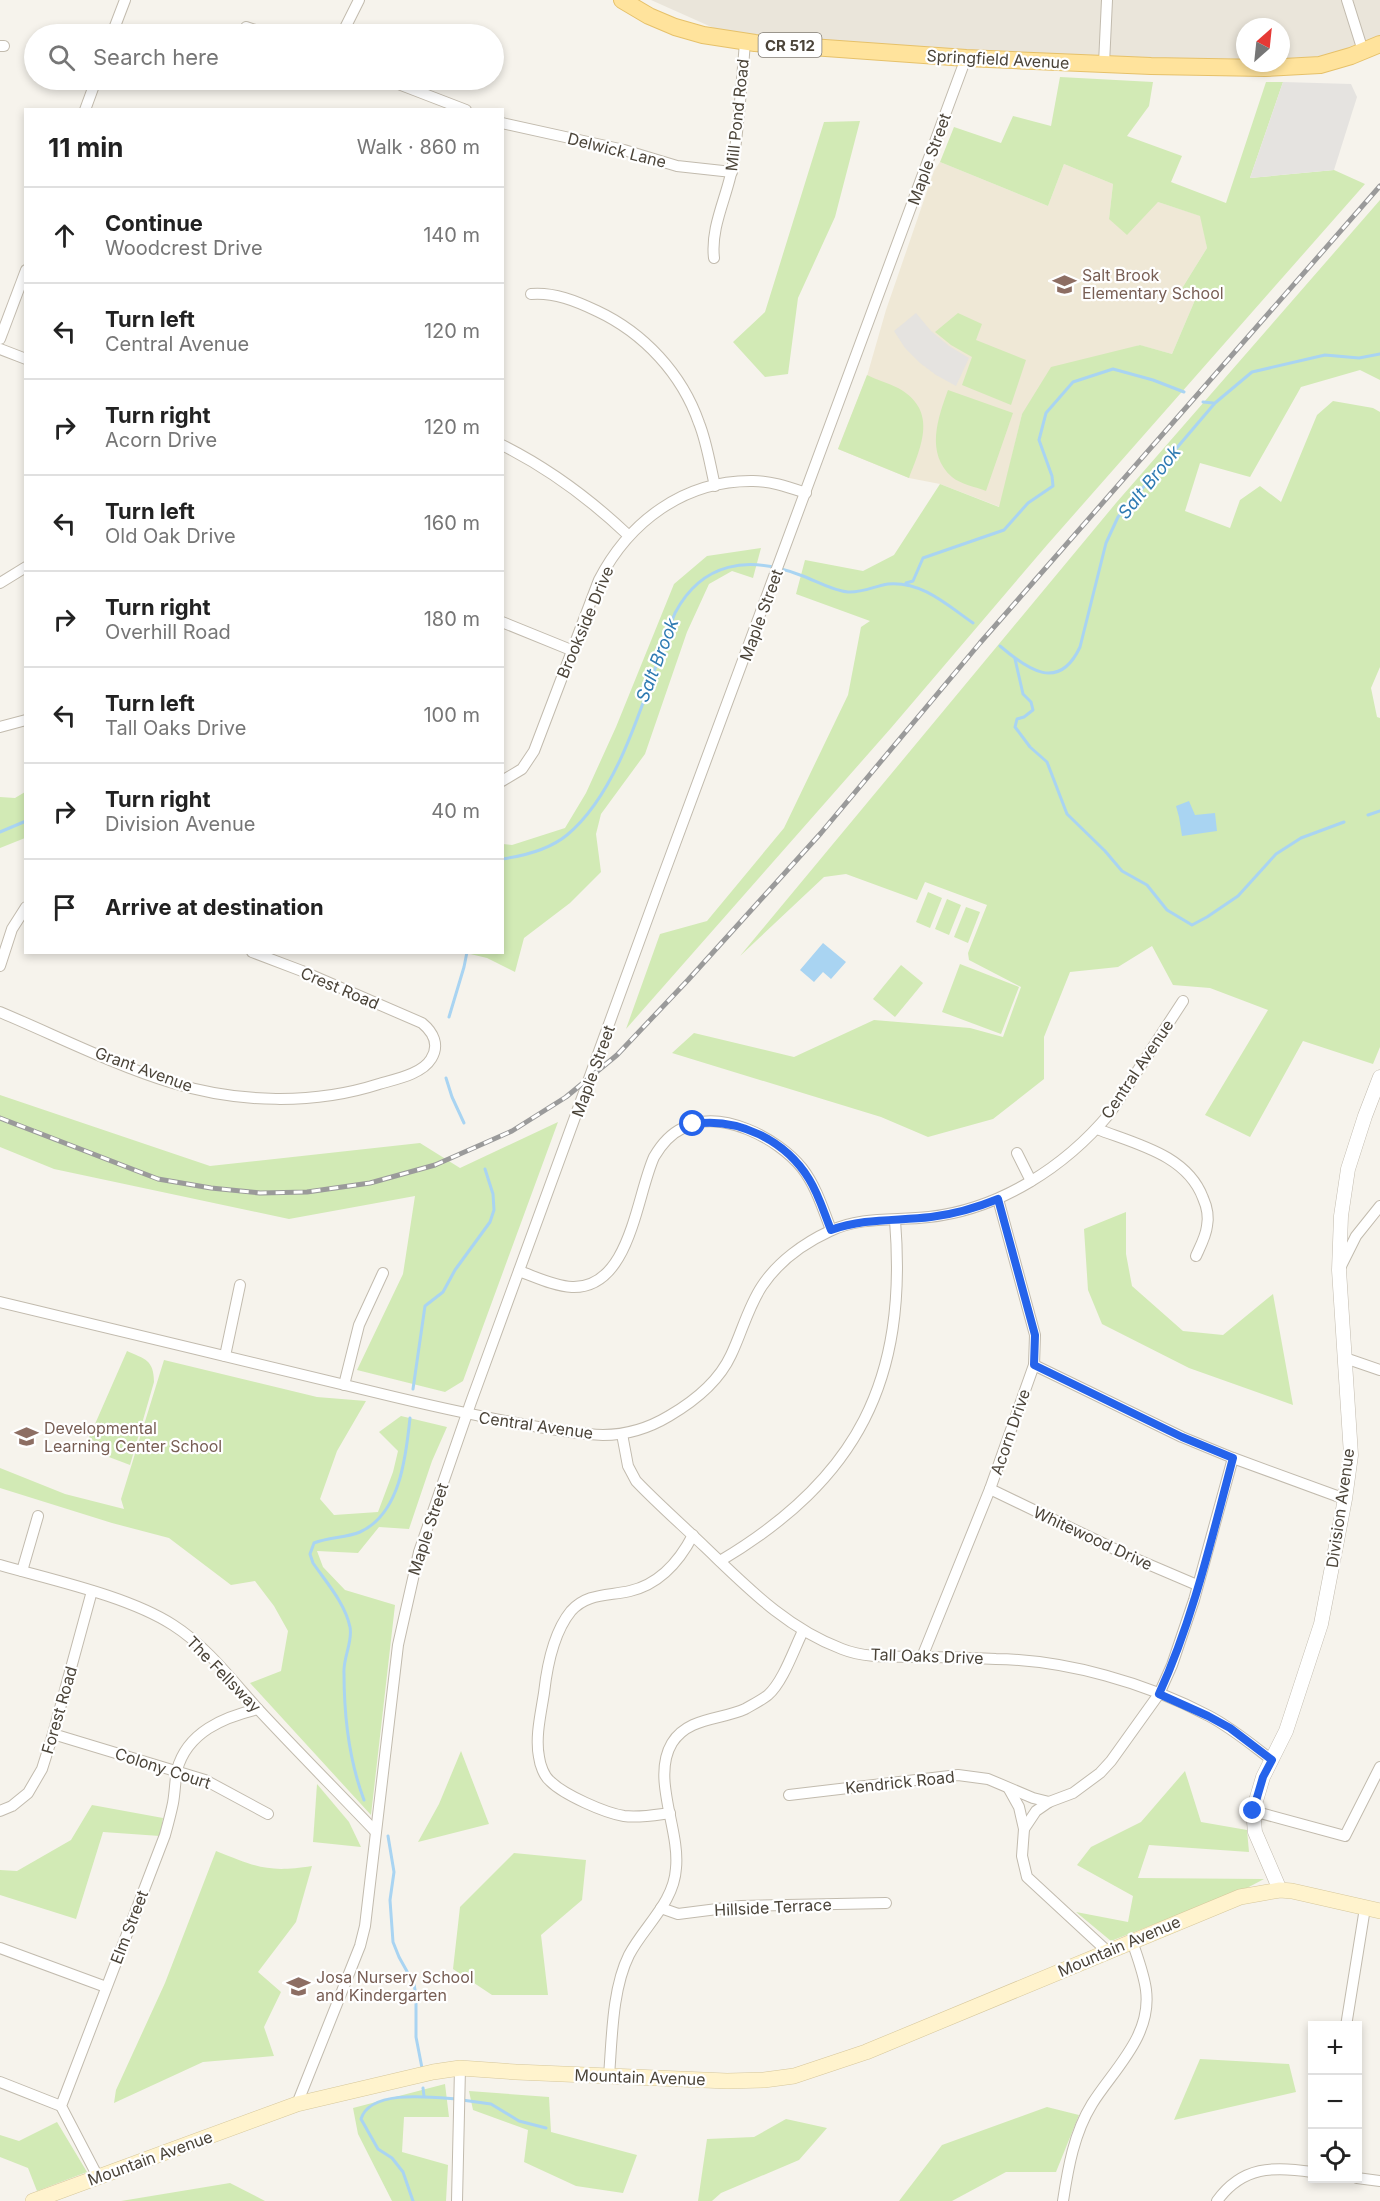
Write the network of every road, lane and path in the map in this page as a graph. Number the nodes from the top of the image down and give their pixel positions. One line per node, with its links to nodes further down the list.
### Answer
1 (125, 0): 6 (street)
2 (359, 0): 7 (street)
3 (1107, 0): 12 (street)
4 (1347, 0): 10 (street)
5 (624, 1): 8 (main road, Springfield Avenue / CR 512)
6 (116, 24)
7 (347, 24)
8 (745, 42): 11 (main road, Springfield Avenue / CR 512); 18 (street, Mill Pond Road)
9 (1380, 44): 10 (main road, Springfield Avenue / CR 512)
10 (1363, 51): 12 (main road, Springfield Avenue / CR 512)
11 (966, 58): 12 (main road, Springfield Avenue / CR 512); 27 (street, Maple Street)
12 (1104, 64)
13 (92, 90): 15 (street)
14 (414, 90): 16 (street)
15 (86, 108)
16 (461, 108)
17 (504, 123): 18 (street, Delwick Lane)
18 (732, 172): 19 (street, Mill Pond Road)
19 (714, 258)
20 (24, 275): 22 (street)
21 (531, 294): 26 (street)
22 (0, 339)
23 (0, 349): 24 (street)
24 (24, 358)
25 (504, 446): 28 (street)
26 (715, 486): 27 (street, Brookside Drive); 28 (street, Brookside Drive)
27 (806, 493): 52 (street, Maple Street)
28 (628, 535): 32 (street, Brookside Drive)
29 (24, 568): 30 (street)
30 (0, 583)
31 (504, 623): 32 (street)
32 (571, 650): 35 (street, Brookside Drive)
33 (24, 720): 34 (street)
34 (0, 726)
35 (504, 780)
36 (24, 910): 38 (street)
37 (257, 954): 41 (street, Crest Road)
38 (0, 966)
39 (1183, 1001): 43 (street, Central Avenue)
40 (0, 1012): 41 (street, Grant Avenue)
41 (427, 1028)
42 (1380, 1077): 51 (street, Division Avenue)
43 (1097, 1129): 45 (street, Central Avenue); 50 (street)
44 (1017, 1153): 45 (street)
45 (1031, 1181): 46 (street, Central Avenue)
46 (998, 1199): 48 (street, Central Avenue); 58 (street, Acorn Drive)
47 (1380, 1206): 51 (street)
48 (896, 1220): 49 (street, Central Avenue); 68 (street)
49 (831, 1230): 52 (street); 62 (street, Central Avenue)
50 (1196, 1256)
51 (1339, 1270): 57 (street, Division Avenue)
52 (519, 1271): 61 (street, Maple Street)
53 (383, 1273): 60 (street)
54 (240, 1285): 56 (street)
55 (0, 1302): 56 (street, Central Avenue)
56 (225, 1356): 60 (street, Central Avenue)
57 (1345, 1358): 59 (street); 65 (street, Division Avenue)
58 (1034, 1365): 63 (street); 64 (street, Acorn Drive)
59 (1380, 1370)
60 (344, 1385): 61 (street, Central Avenue)
61 (467, 1414): 62 (street, Central Avenue); 89 (street, Maple Street)
62 (621, 1434): 67 (street, Tall Oaks Drive)
63 (1233, 1458): 65 (street); 71 (street)
64 (990, 1490): 71 (street, Whitewood Drive); 74 (street, Acorn Drive)
65 (1345, 1499): 78 (street, Division Avenue)
66 (38, 1516): 70 (street)
67 (693, 1535): 68 (street, Tall Oaks Drive); 86 (street)
68 (720, 1561): 73 (street, Tall Oaks Drive)
69 (0, 1565): 70 (street, The Fellsway)
70 (22, 1571): 72 (street, The Fellsway)
71 (1197, 1585): 75 (street)
72 (92, 1591): 76 (street, The Fellsway); 77 (street, Forest Road)
73 (803, 1631): 74 (street, Tall Oaks Drive); 86 (street)
74 (922, 1657): 75 (street, Tall Oaks Drive)
75 (1159, 1694): 78 (street, Tall Oaks Drive); 83 (street)
76 (258, 1709): 80 (street, Elm Street); 89 (street, The Fellsway)
77 (53, 1734): 80 (street, Colony Court); 84 (street, Forest Road)
78 (1272, 1760): 85 (street, Division Avenue)
79 (1380, 1767): 85 (street)
80 (177, 1771): 87 (street, Colony Court); 97 (street, Elm Street)
81 (1009, 1789): 82 (street, Kendrick Road); 83 (street, Kendrick Road); 88 (street)
82 (789, 1795)
83 (1049, 1802): 88 (street)
84 (0, 1811)
85 (1253, 1811): 90 (street, Division Avenue)
86 (670, 1813): 92 (street)
87 (268, 1814)
88 (1024, 1829): 96 (street)
89 (375, 1831): 102 (street, Maple Street)
90 (1280, 1890): 93 (main road); 94 (main road, Mountain Avenue)
91 (886, 1903): 92 (street, Hillside Terrace)
92 (661, 1908): 100 (street)
93 (1372, 1910): 98 (street)
94 (1132, 1941): 96 (main road, Mountain Avenue); 111 (street)
95 (0, 1948): 97 (street)
96 (1107, 1951): 100 (main road, Mountain Avenue)
97 (106, 1987): 103 (street, Elm Street)
98 (1347, 2021)
99 (460, 2068): 100 (main road, Mountain Avenue); 102 (main road, Mountain Avenue); 110 (street)
100 (609, 2076)
101 (0, 2082): 103 (street)
102 (297, 2104): 105 (main road, Mountain Avenue)
103 (61, 2106): 105 (street)
104 (1308, 2171): 112 (street)
105 (98, 2177): 108 (main road, Mountain Avenue)
106 (1362, 2179): 107 (street)
107 (1380, 2181)
108 (55, 2197): 109 (main road, Mountain Avenue)
109 (33, 2201)
110 (457, 2201)
111 (1063, 2201)
112 (1217, 2201)

